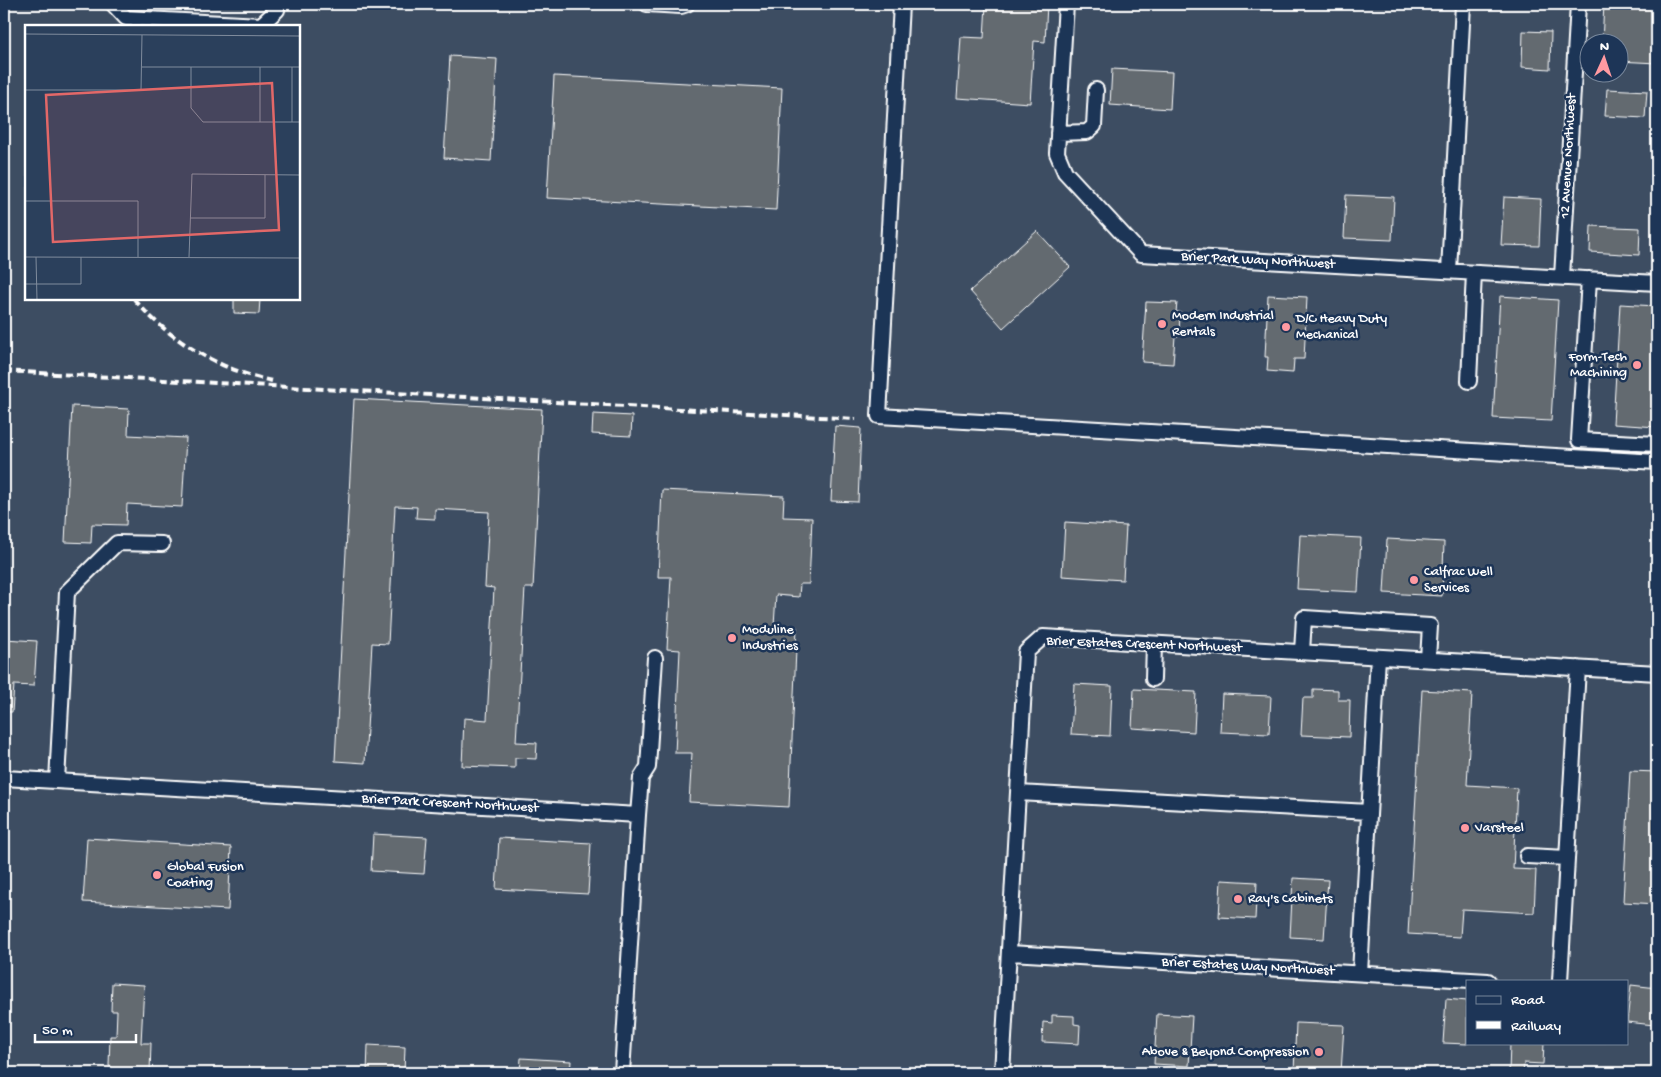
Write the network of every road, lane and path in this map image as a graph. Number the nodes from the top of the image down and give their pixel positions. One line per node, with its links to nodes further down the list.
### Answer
1 (113, 4): 2 (street)
2 (278, 4)
3 (647, 4): 4 (street)
4 (687, 4)
5 (901, 4): 18 (street)
6 (1066, 4): 10 (street, Brier Park Way Northwest)
7 (1463, 4): 11 (street)
8 (1578, 4): 13 (street, 12 Avenue Northwest)
9 (1096, 90): 10 (street)
10 (1058, 133): 11 (street, Brier Park Way Northwest)
11 (1449, 271): 12 (street, Brier Park Way Northwest)
12 (1474, 273): 13 (street, Brier Park Way Northwest); 16 (street)
13 (1562, 277): 14 (street, Brier Park Way Northwest)
14 (1589, 279): 15 (street, Brier Park Way Northwest); 17 (street)
15 (1657, 283)
16 (1469, 381)
17 (1657, 444)
18 (1657, 462)
19 (162, 544): 29 (street)
20 (1154, 644): 21 (street, Brier Estates Crescent Northwest); 27 (street); 30 (street, Brier Estates Crescent Northwest)
21 (1302, 652): 22 (street, Brier Estates Crescent Northwest); 24 (street)
22 (1378, 656): 24 (street, Brier Estates Crescent Northwest); 31 (street)
23 (656, 658): 32 (street)
24 (1428, 659): 25 (street, Brier Estates Crescent Northwest)
25 (1578, 668): 26 (street, Brier Estates Crescent Northwest); 34 (street)
26 (1657, 673)
27 (1152, 679)
28 (4, 778): 29 (street, Brier Park Crescent Northwest)
29 (57, 781): 32 (street, Brier Park Crescent Northwest)
30 (1018, 793): 31 (street); 35 (street, Brier Estates Crescent Northwest)
31 (1369, 812): 36 (street)
32 (638, 815): 39 (street)
33 (1526, 856): 34 (street)
34 (1567, 858): 38 (street)
35 (1008, 953): 36 (street, Brier Estates Way Northwest); 40 (street, Brier Estates Crescent Northwest)
36 (1360, 973): 37 (street, Brier Estates Way Northwest)
37 (1472, 980)
38 (1560, 980)
39 (622, 1073)
40 (1002, 1073)

